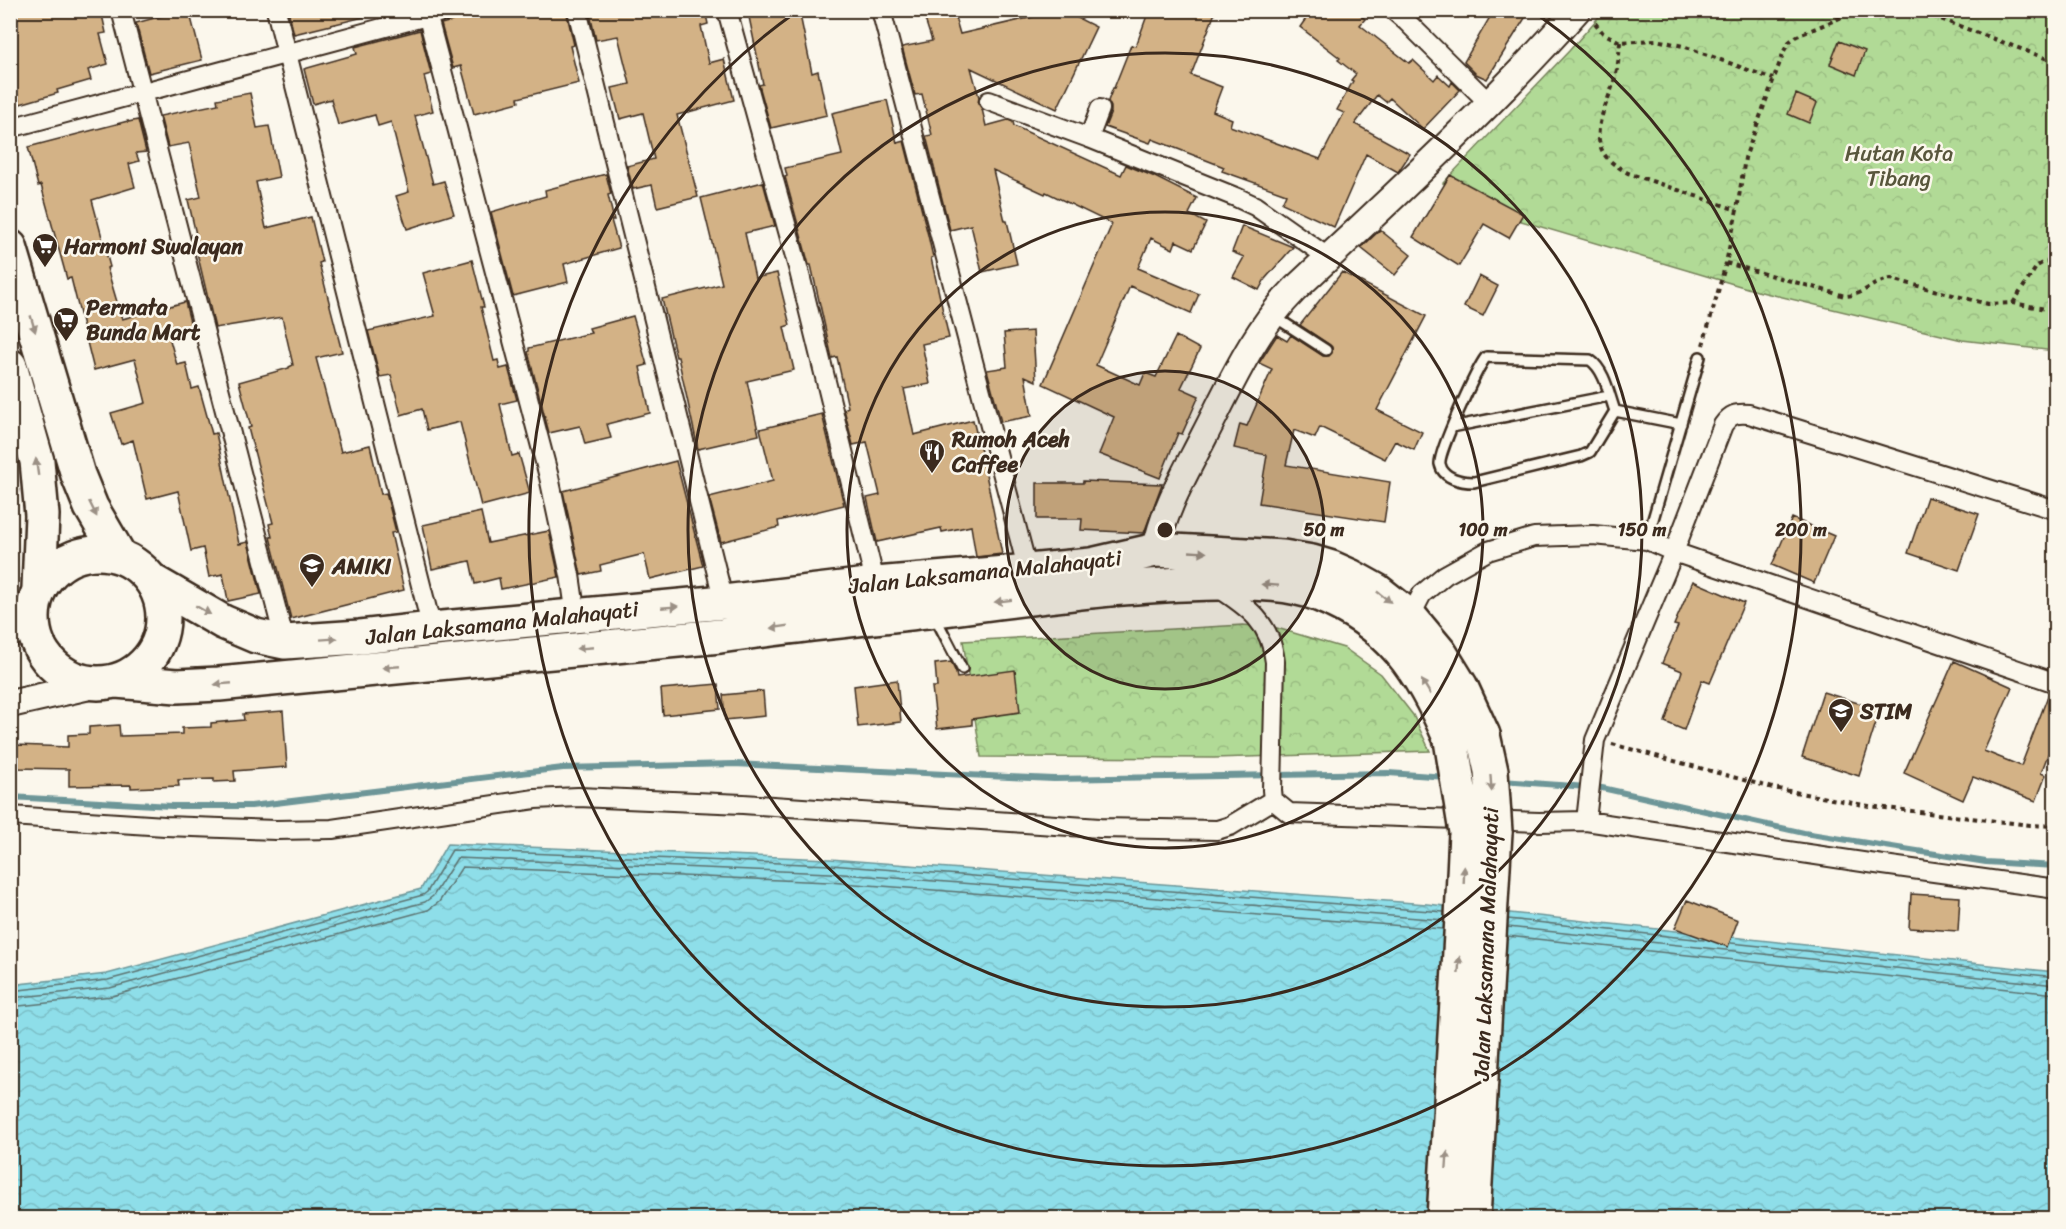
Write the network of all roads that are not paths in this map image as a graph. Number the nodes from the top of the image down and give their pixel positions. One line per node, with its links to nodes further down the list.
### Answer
1 (121, 10): 11 (street)
2 (276, 10): 10 (street)
3 (449, 10): 8 (street)
4 (578, 10): 37 (street)
5 (728, 10): 36 (street)
6 (881, 10): 32 (street)
7 (1393, 10): 13 (street)
8 (427, 13): 10 (street); 39 (street)
9 (1584, 14): 13 (street)
10 (287, 53): 11 (street); 41 (street)
11 (143, 92): 15 (street); 43 (street)
12 (989, 101): 16 (street)
13 (1490, 104): 18 (street)
14 (1100, 109): 16 (street)
15 (10, 128)
16 (1089, 138): 18 (street)
17 (10, 248): 31 (highway, one-way to 31)
18 (1329, 258): 19 (street)
19 (1272, 315): 20 (lane); 29 (street)
20 (1326, 350)
21 (1700, 357): 25 (lane)
22 (12, 375): 35 (highway, one-way to 22)
23 (1609, 396): 24 (lane); 26 (lane); 26 (lane)
24 (1615, 411): 25 (lane); 26 (lane)
25 (1681, 424): 28 (lane)
26 (1452, 427)
27 (2055, 510): 30 (street)
28 (1647, 540): 30 (street); 40 (street)
29 (1156, 550): 32 (highway, Jalan Laksamana Malahayati); 40 (highway, Jalan Laksamana Malahayati, one-way to 40)
30 (1674, 552): 46 (street); 50 (street)
31 (119, 555): 33 (highway); 35 (highway)
32 (1028, 571): 36 (highway, Jalan Laksamana Malahayati)
33 (152, 581): 43 (highway, Jalan Laksamana Malahayati, one-way to 43); 45 (highway)
34 (1212, 583): 38 (highway, Jalan Laksamana Malahayati, one-way to 38); 48 (street); 51 (highway, Jalan Laksamana Malahayati, one-way to 34, bridge)
35 (36, 597): 42 (street); 45 (highway)
36 (878, 599): 37 (highway, Jalan Laksamana Malahayati); 38 (highway, Jalan Laksamana Malahayati); 45 (highway, Jalan Laksamana Malahayati, one-way to 45)
37 (724, 602): 39 (highway, Jalan Laksamana Malahayati, one-way to 37)
38 (932, 610): 44 (lane)
39 (576, 616): 41 (highway, Jalan Laksamana Malahayati)
40 (1410, 617): 51 (highway, Jalan Laksamana Malahayati, one-way to 51, bridge)
41 (432, 629): 43 (highway, Jalan Laksamana Malahayati, one-way to 41)
42 (10, 634)
43 (285, 642)
44 (962, 669)
45 (107, 682): 47 (street)
46 (2055, 683)
47 (10, 704)
48 (1273, 795): 49 (street); 50 (street)
49 (10, 816)
50 (1586, 821): 52 (street)
51 (1480, 832): 53 (highway, Jalan Laksamana Malahayati)
52 (2055, 889)
53 (1476, 918): 54 (highway, Jalan Laksamana Malahayati, one-way to 53); 55 (highway, Jalan Laksamana Malahayati)
54 (1444, 1218)
55 (1473, 1218)

